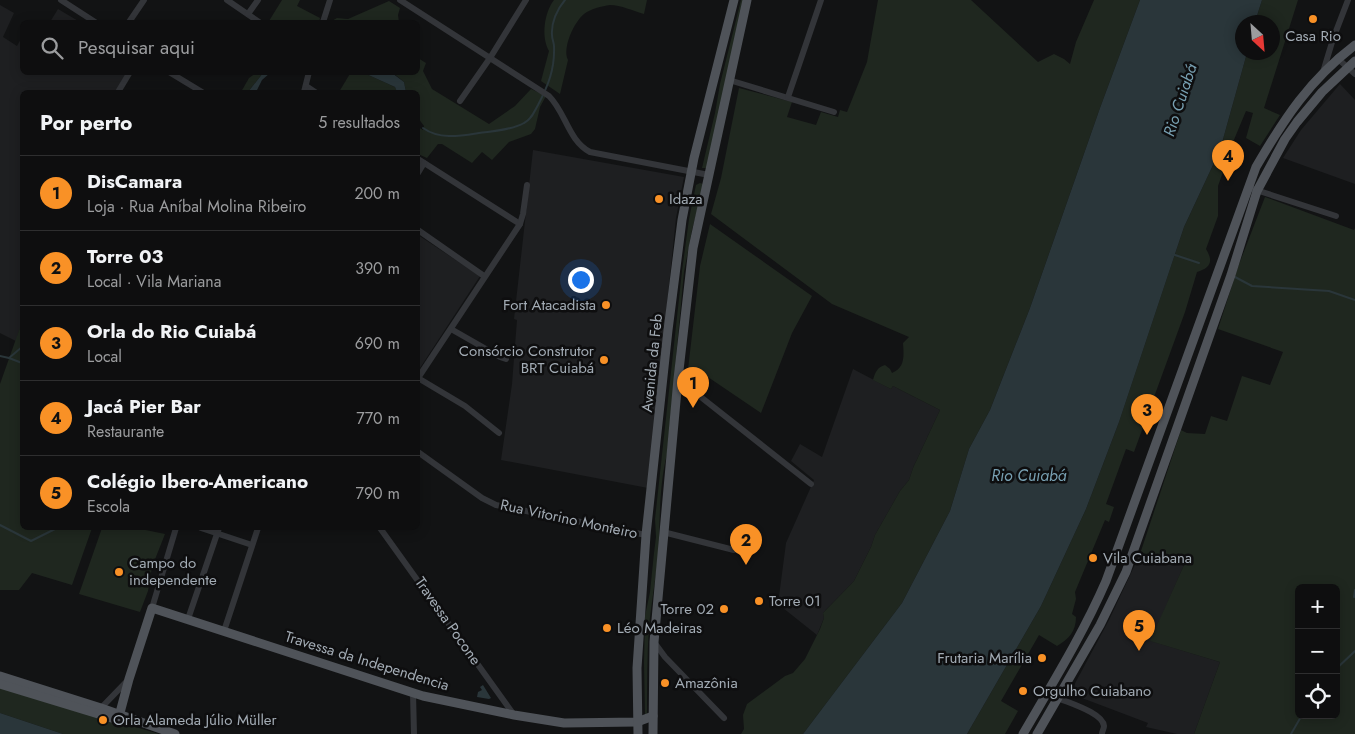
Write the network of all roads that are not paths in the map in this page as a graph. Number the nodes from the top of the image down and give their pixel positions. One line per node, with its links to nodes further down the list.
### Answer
1 (61, 0): 13 (street)
2 (144, 0): 14 (street)
3 (227, 0): 12 (street)
4 (258, 0): 12 (street)
5 (330, 0): 16 (street)
6 (400, 0): 18 (street)
7 (525, 0): 18 (street)
8 (734, 0): 37 (main road, Avenida da Feb)
9 (747, 0): 27 (main road)
10 (821, 0): 31 (street)
11 (1348, 0): 22 (street)
12 (248, 14): 15 (street)
13 (92, 20)
14 (130, 20)
15 (256, 20)
16 (324, 20)
17 (1355, 45): 19 (main road)
18 (490, 58): 32 (street); 37 (street)
19 (1338, 58): 21 (street); 22 (main road)
20 (1355, 61): 21 (main road)
21 (1347, 67): 23 (street); 41 (main road)
22 (1323, 72): 40 (main road)
23 (1355, 74)
24 (128, 75): 29 (street)
25 (175, 75): 30 (street)
26 (308, 75): 28 (street)
27 (729, 80): 31 (street); 38 (main road)
28 (305, 89)
29 (119, 90)
30 (199, 90)
31 (788, 97): 33 (street)
32 (460, 102)
33 (834, 112)
34 (420, 160): 35 (street)
35 (424, 163): 36 (street); 43 (street)
36 (420, 170)
37 (691, 171): 38 (street); 61 (main road, Avenida da Feb)
38 (709, 175): 50 (main road, Avenida da Feb)
39 (527, 185): 43 (street)
40 (1248, 186): 41 (street); 54 (main road)
41 (1257, 191): 42 (street); 55 (main road)
42 (1336, 216)
43 (520, 224): 45 (street)
44 (420, 231): 45 (street)
45 (484, 276): 46 (street)
46 (451, 328): 47 (street); 48 (street)
47 (506, 359)
48 (420, 375)
49 (420, 379): 51 (street)
50 (678, 379): 53 (street); 60 (main road, Avenida da Feb)
51 (499, 433)
52 (420, 453): 61 (street, Rua Vitorino Monteiro)
53 (811, 484)
54 (1140, 486): 55 (main road); 85 (main road)
55 (1156, 490): 74 (main road)
56 (175, 530): 64 (street)
57 (218, 530): 62 (street); 65 (street)
58 (257, 530): 62 (street)
59 (381, 530): 76 (street, Travessa Pocone)
60 (663, 532): 63 (street); 67 (main road, Avenida da Feb)
61 (646, 535): 80 (main road, Avenida da Feb)
62 (252, 545): 66 (street)
63 (734, 550)
64 (152, 608): 65 (main road, Travessa da Independencia); 71 (main road)
65 (188, 619): 66 (main road, Travessa da Independencia)
66 (224, 631): 73 (main road, Travessa da Independencia)
67 (654, 642): 68 (street); 69 (main road, Avenida da Feb)
68 (665, 657): 69 (street); 79 (street)
69 (653, 662): 77 (main road, Avenida da Feb)
70 (0, 676): 75 (main road)
71 (129, 679): 75 (street); 78 (main road)
72 (0, 684): 78 (main road)
73 (413, 693): 76 (main road, Travessa da Independencia); 82 (street)
74 (1058, 698): 86 (main road); 87 (street)
75 (101, 708): 78 (main road)
76 (514, 715): 80 (main road, Travessa da Independencia)
77 (653, 716): 80 (main road); 84 (main road, Avenida da Feb)
78 (119, 717): 81 (main road)
79 (724, 718)
80 (637, 722): 83 (main road, Avenida da Feb)
81 (175, 734)
82 (414, 734)
83 (638, 734)
84 (653, 734)
85 (1023, 734)
86 (1037, 734)
87 (1102, 734)

